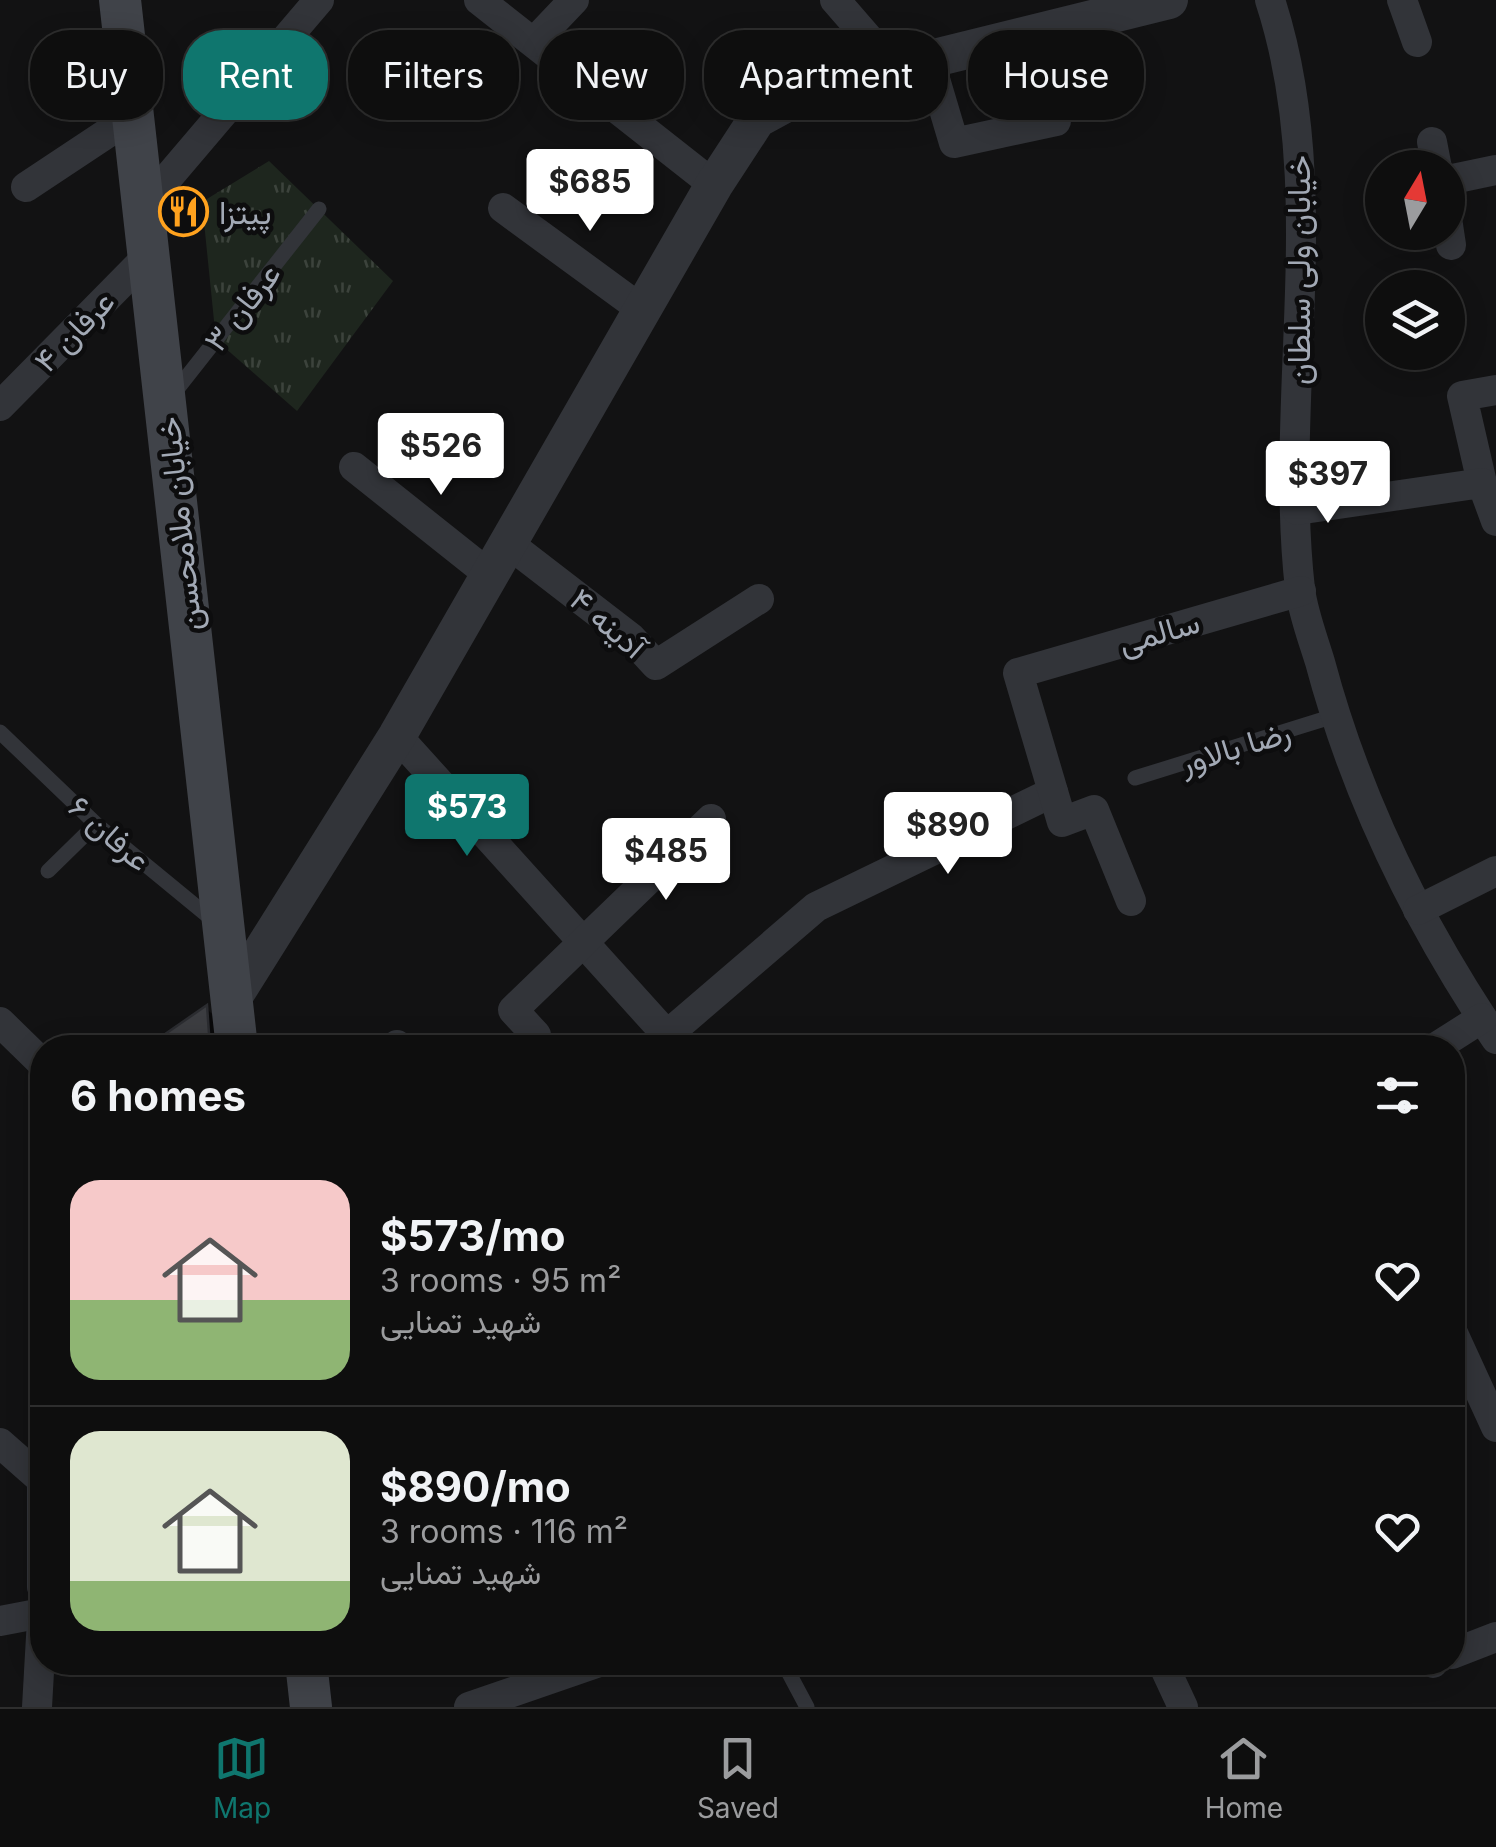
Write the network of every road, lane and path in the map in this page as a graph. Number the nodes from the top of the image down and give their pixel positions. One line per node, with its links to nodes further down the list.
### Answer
1 (120, 0): 9 (main road, خیابان ملامحسن)
2 (319, 0): 23 (street)
3 (480, 0): 11 (street)
4 (574, 0): 11 (street)
5 (834, 0): 10 (street)
6 (1169, 0): 13 (street)
7 (1270, 0): 33 (street, خیابان ولی سلطان)
8 (1402, 0): 12 (street)
9 (124, 30)
10 (871, 30)
11 (534, 42): 21 (street)
12 (1417, 42)
13 (948, 55)
14 (128, 120): 22 (street)
15 (134, 120): 23 (main road, خیابان ملامحسن)
16 (760, 120): 21 (street)
17 (941, 120): 18 (street)
18 (1056, 121)
19 (1496, 170): 20 (street)
20 (1465, 176)
21 (714, 185): 27 (street)
22 (26, 187)
23 (143, 207): 26 (main road, خیابان ملامحسن)
24 (503, 208): 27 (street)
25 (319, 209): 29 (lane, عرفان ۳)
26 (148, 255): 29 (main road, خیابان ملامحسن); 30 (street, عرفان ۴)
27 (641, 309): 35 (street)
28 (1496, 390): 32 (street)
29 (165, 404): 49 (main road, خیابان ملامحسن)
30 (0, 406)
31 (354, 467): 35 (street)
32 (1482, 483): 33 (street); 34 (street)
33 (1298, 510): 36 (street, خیابان ولی سلطان)
34 (1496, 521)
35 (500, 560): 37 (street, آدینه ۴); 40 (street)
36 (1300, 592): 38 (street, خیابان ولی سلطان); 42 (street, سالمی)
37 (759, 599)
38 (1334, 716): 41 (lane, رضا بالاور); 48 (street, خیابان ولی سلطان)
39 (0, 732): 44 (lane, عرفان ۶)
40 (397, 736): 50 (street); 51 (street)
41 (1135, 778)
42 (1053, 792): 47 (street); 50 (street)
43 (710, 819): 50 (street)
44 (96, 824): 45 (lane); 49 (lane, عرفان ۶)
45 (48, 871)
46 (1496, 871): 48 (street)
47 (1130, 901)
48 (1418, 910): 53 (street, خیابان ولی سلطان)
49 (224, 930): 51 (main road, خیابان ملامحسن)
50 (581, 943): 55 (street)
51 (232, 999): 54 (main road, خیابان ملامحسن)
52 (0, 1022): 57 (street)
53 (1489, 1028): 56 (street)
54 (236, 1035)
55 (535, 1035)
56 (1465, 1037)
57 (30, 1051)
58 (1465, 1360): 59 (street)
59 (1496, 1427)
60 (0, 1443): 61 (street)
61 (30, 1468)
62 (30, 1617): 63 (street)
63 (0, 1621)
64 (1496, 1637): 65 (street)
65 (1465, 1649)
66 (39, 1675): 71 (street)
67 (307, 1675): 72 (main road)
68 (561, 1675): 73 (street)
69 (790, 1675): 74 (lane)
70 (1168, 1675): 75 (street)
71 (37, 1707)
72 (311, 1707)
73 (469, 1707)
74 (807, 1707)
75 (1183, 1707)

